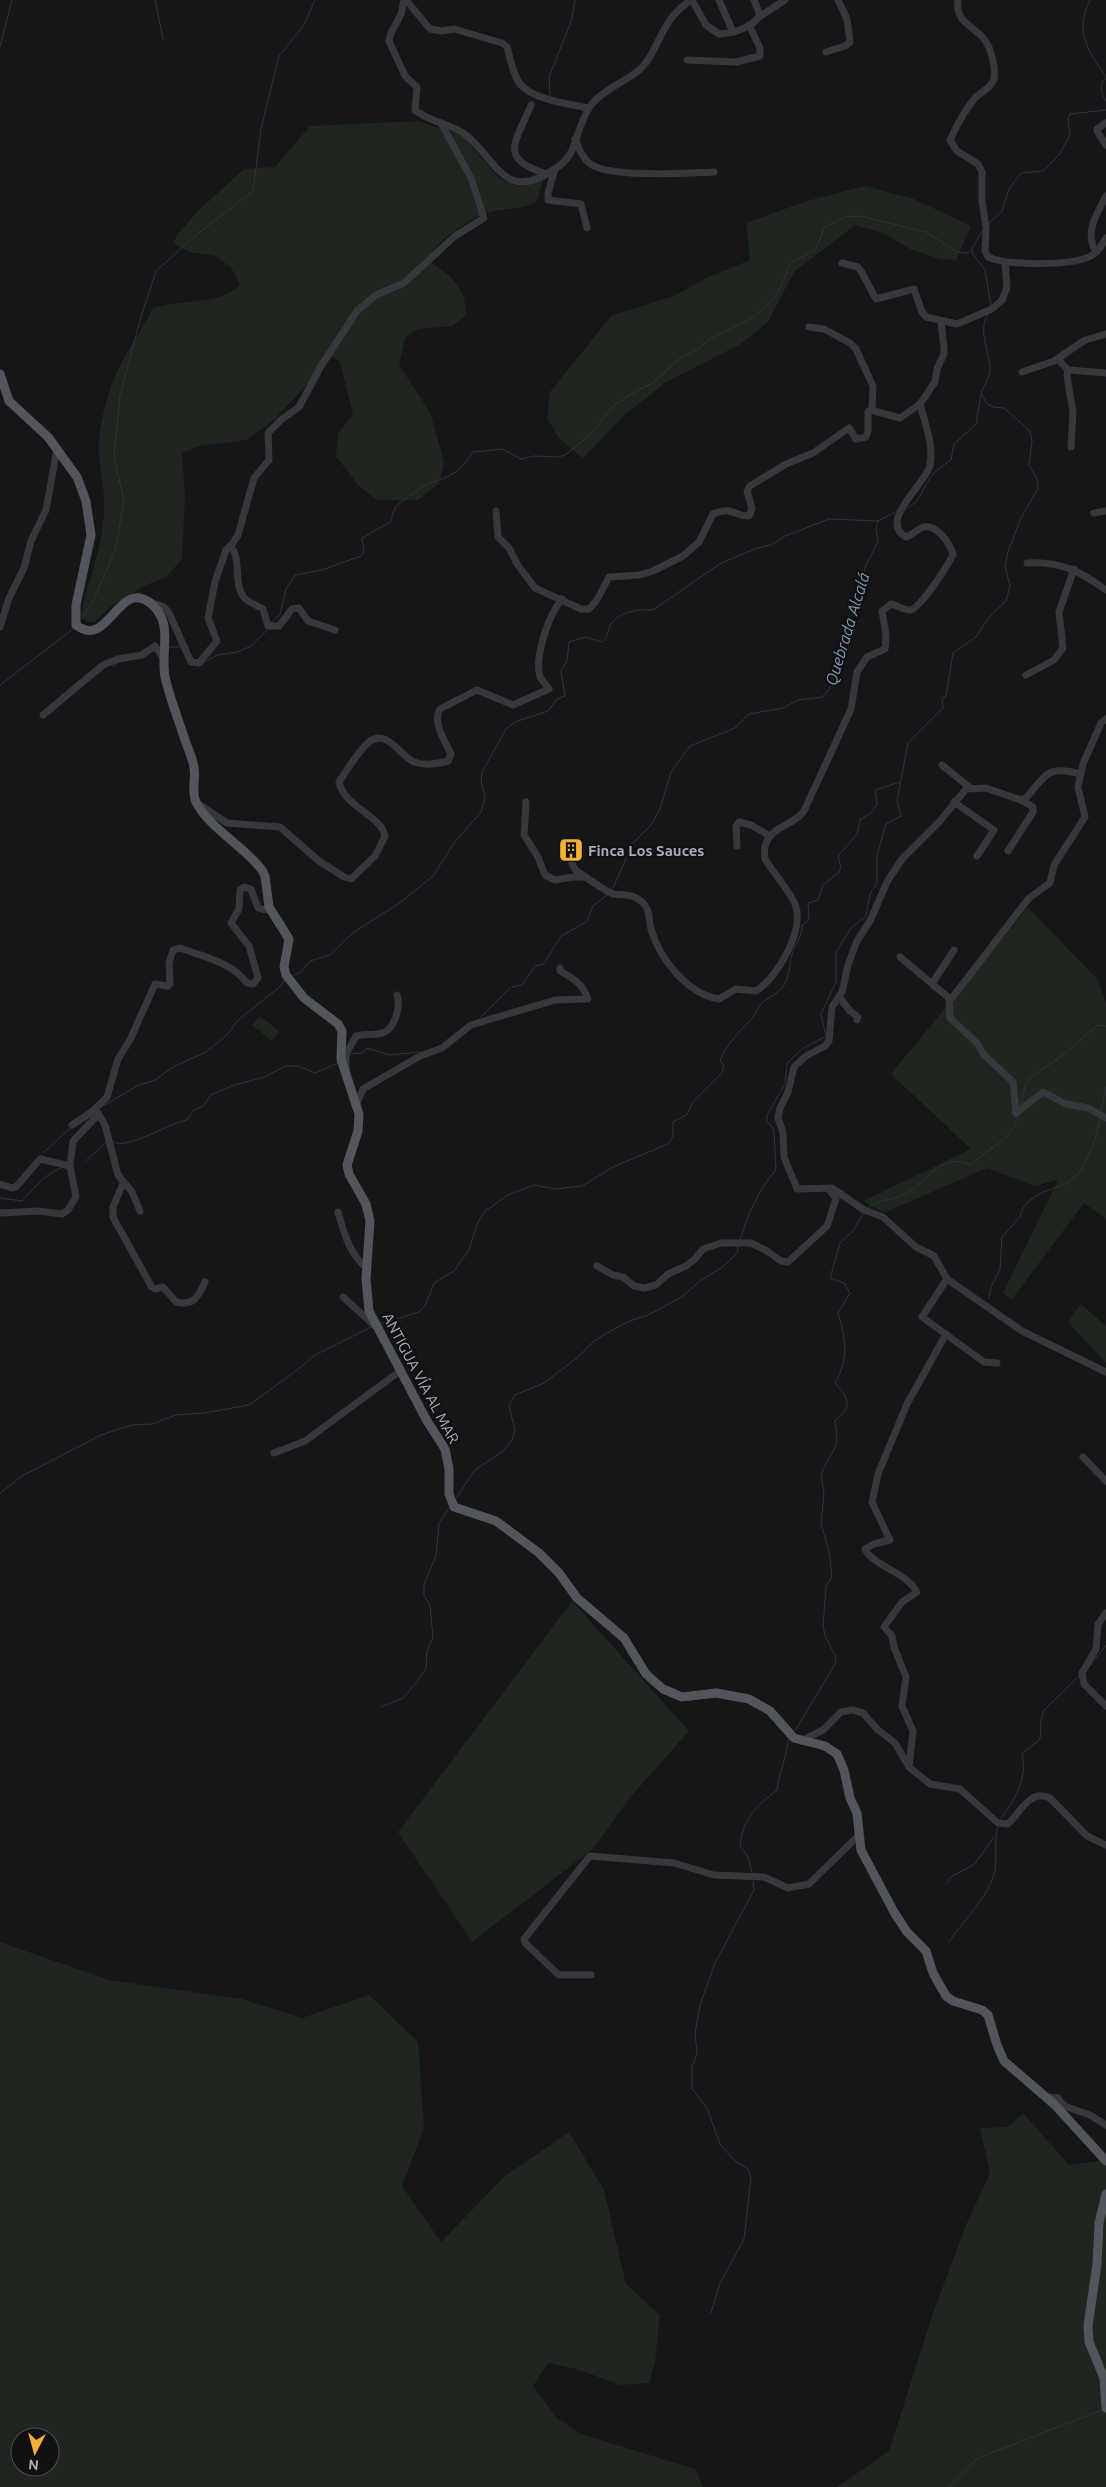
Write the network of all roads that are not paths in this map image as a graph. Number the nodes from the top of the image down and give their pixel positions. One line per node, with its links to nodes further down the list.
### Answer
1 (405, 0): 14 (street); 15 (street)
2 (691, 0): 10 (street); 14 (street)
3 (719, 0): 10 (street)
4 (754, 0): 8 (street)
5 (785, 0): 8 (street)
6 (838, 0): 11 (street)
7 (958, 0): 26 (street)
8 (759, 17): 9 (street)
9 (749, 25): 10 (street); 12 (street)
10 (733, 32)
11 (826, 52)
12 (688, 60)
13 (531, 105): 21 (street)
14 (589, 108): 17 (street)
15 (441, 123): 21 (street); 43 (street)
16 (1106, 123): 18 (street)
17 (575, 139): 19 (street); 20 (street)
18 (1106, 145)
19 (554, 169): 21 (street); 23 (street)
20 (714, 172)
21 (547, 174)
22 (1106, 196): 25 (street)
23 (587, 228)
24 (1106, 238): 25 (street)
25 (1096, 252): 26 (street)
26 (1005, 262): 28 (street)
27 (842, 263): 28 (street)
28 (941, 322): 36 (street)
29 (809, 326): 37 (street)
30 (1106, 334): 31 (street)
31 (1058, 359): 32 (street); 33 (street)
32 (1068, 370): 34 (street); 38 (street)
33 (1022, 372)
34 (1106, 373)
35 (0, 374): 39 (main road)
36 (920, 404): 37 (street); 62 (street)
37 (872, 409): 47 (street)
38 (1071, 447)
39 (57, 449): 48 (main road); 49 (street)
40 (496, 511): 47 (street)
41 (1106, 511): 42 (street)
42 (1094, 513)
43 (231, 546): 48 (street); 50 (street)
44 (1027, 563): 45 (street)
45 (1074, 569): 46 (street); 52 (street)
46 (1106, 590)
47 (562, 599): 61 (street)
48 (149, 602): 51 (main road)
49 (0, 627)
50 (335, 630)
51 (164, 659): 53 (street); 61 (main road)
52 (1026, 675)
53 (43, 715)
54 (1106, 719): 56 (street)
55 (942, 765): 57 (street)
56 (1080, 774): 58 (street); 75 (street)
57 (969, 787): 58 (street); 60 (street)
58 (1021, 800): 64 (street)
59 (526, 802): 67 (street)
60 (954, 802): 66 (street); 74 (street)
61 (196, 803): 68 (main road, ANTIGUA VÍA AL MAR)
62 (770, 836): 63 (street); 67 (street)
63 (737, 846)
64 (1008, 851)
65 (570, 855): 67 (street)
66 (977, 856)
67 (589, 878)
68 (269, 907): 77 (main road, ANTIGUA VÍA AL MAR); 79 (street)
69 (954, 950): 72 (street)
70 (900, 957): 72 (street)
71 (560, 968): 78 (street)
72 (934, 986): 75 (street)
73 (397, 995): 77 (street)
74 (839, 997): 76 (street); 85 (street)
75 (949, 998): 80 (street)
76 (858, 1020)
77 (346, 1070): 78 (main road, ANTIGUA VÍA AL MAR)
78 (357, 1103): 90 (main road, ANTIGUA VÍA AL MAR)
79 (95, 1112): 81 (street); 82 (street); 83 (street)
80 (1103, 1116)
81 (72, 1125)
82 (70, 1166): 84 (street); 88 (street)
83 (123, 1183): 86 (street); 92 (street)
84 (0, 1184)
85 (826, 1187): 89 (street); 91 (street)
86 (140, 1211)
87 (338, 1212): 90 (street)
88 (0, 1213)
89 (597, 1266)
90 (367, 1268): 94 (main road, ANTIGUA VÍA AL MAR)
91 (947, 1279): 95 (street); 98 (street)
92 (205, 1282)
93 (343, 1297): 94 (street)
94 (378, 1328): 97 (main road, ANTIGUA VÍA AL MAR)
95 (946, 1334): 96 (street); 105 (street)
96 (997, 1364)
97 (400, 1371): 99 (street); 104 (main road, ANTIGUA VÍA AL MAR)
98 (1106, 1372)
99 (274, 1453)
100 (1083, 1456): 101 (street)
101 (1106, 1481)
102 (1106, 1613): 103 (street)
103 (1106, 1706)
104 (801, 1741): 105 (street); 106 (main road, ANTIGUA VÍA AL MAR)
105 (909, 1767): 107 (street)
106 (860, 1836): 108 (street); 109 (main road, ANTIGUA VÍA AL MAR)
107 (1106, 1845)
108 (592, 1975)
109 (1047, 2097): 110 (street); 111 (main road, ANTIGUA VÍA AL MAR)
110 (1106, 2125)
111 (1106, 2161)
112 (1106, 2194): 113 (main road)
113 (1105, 2407)

